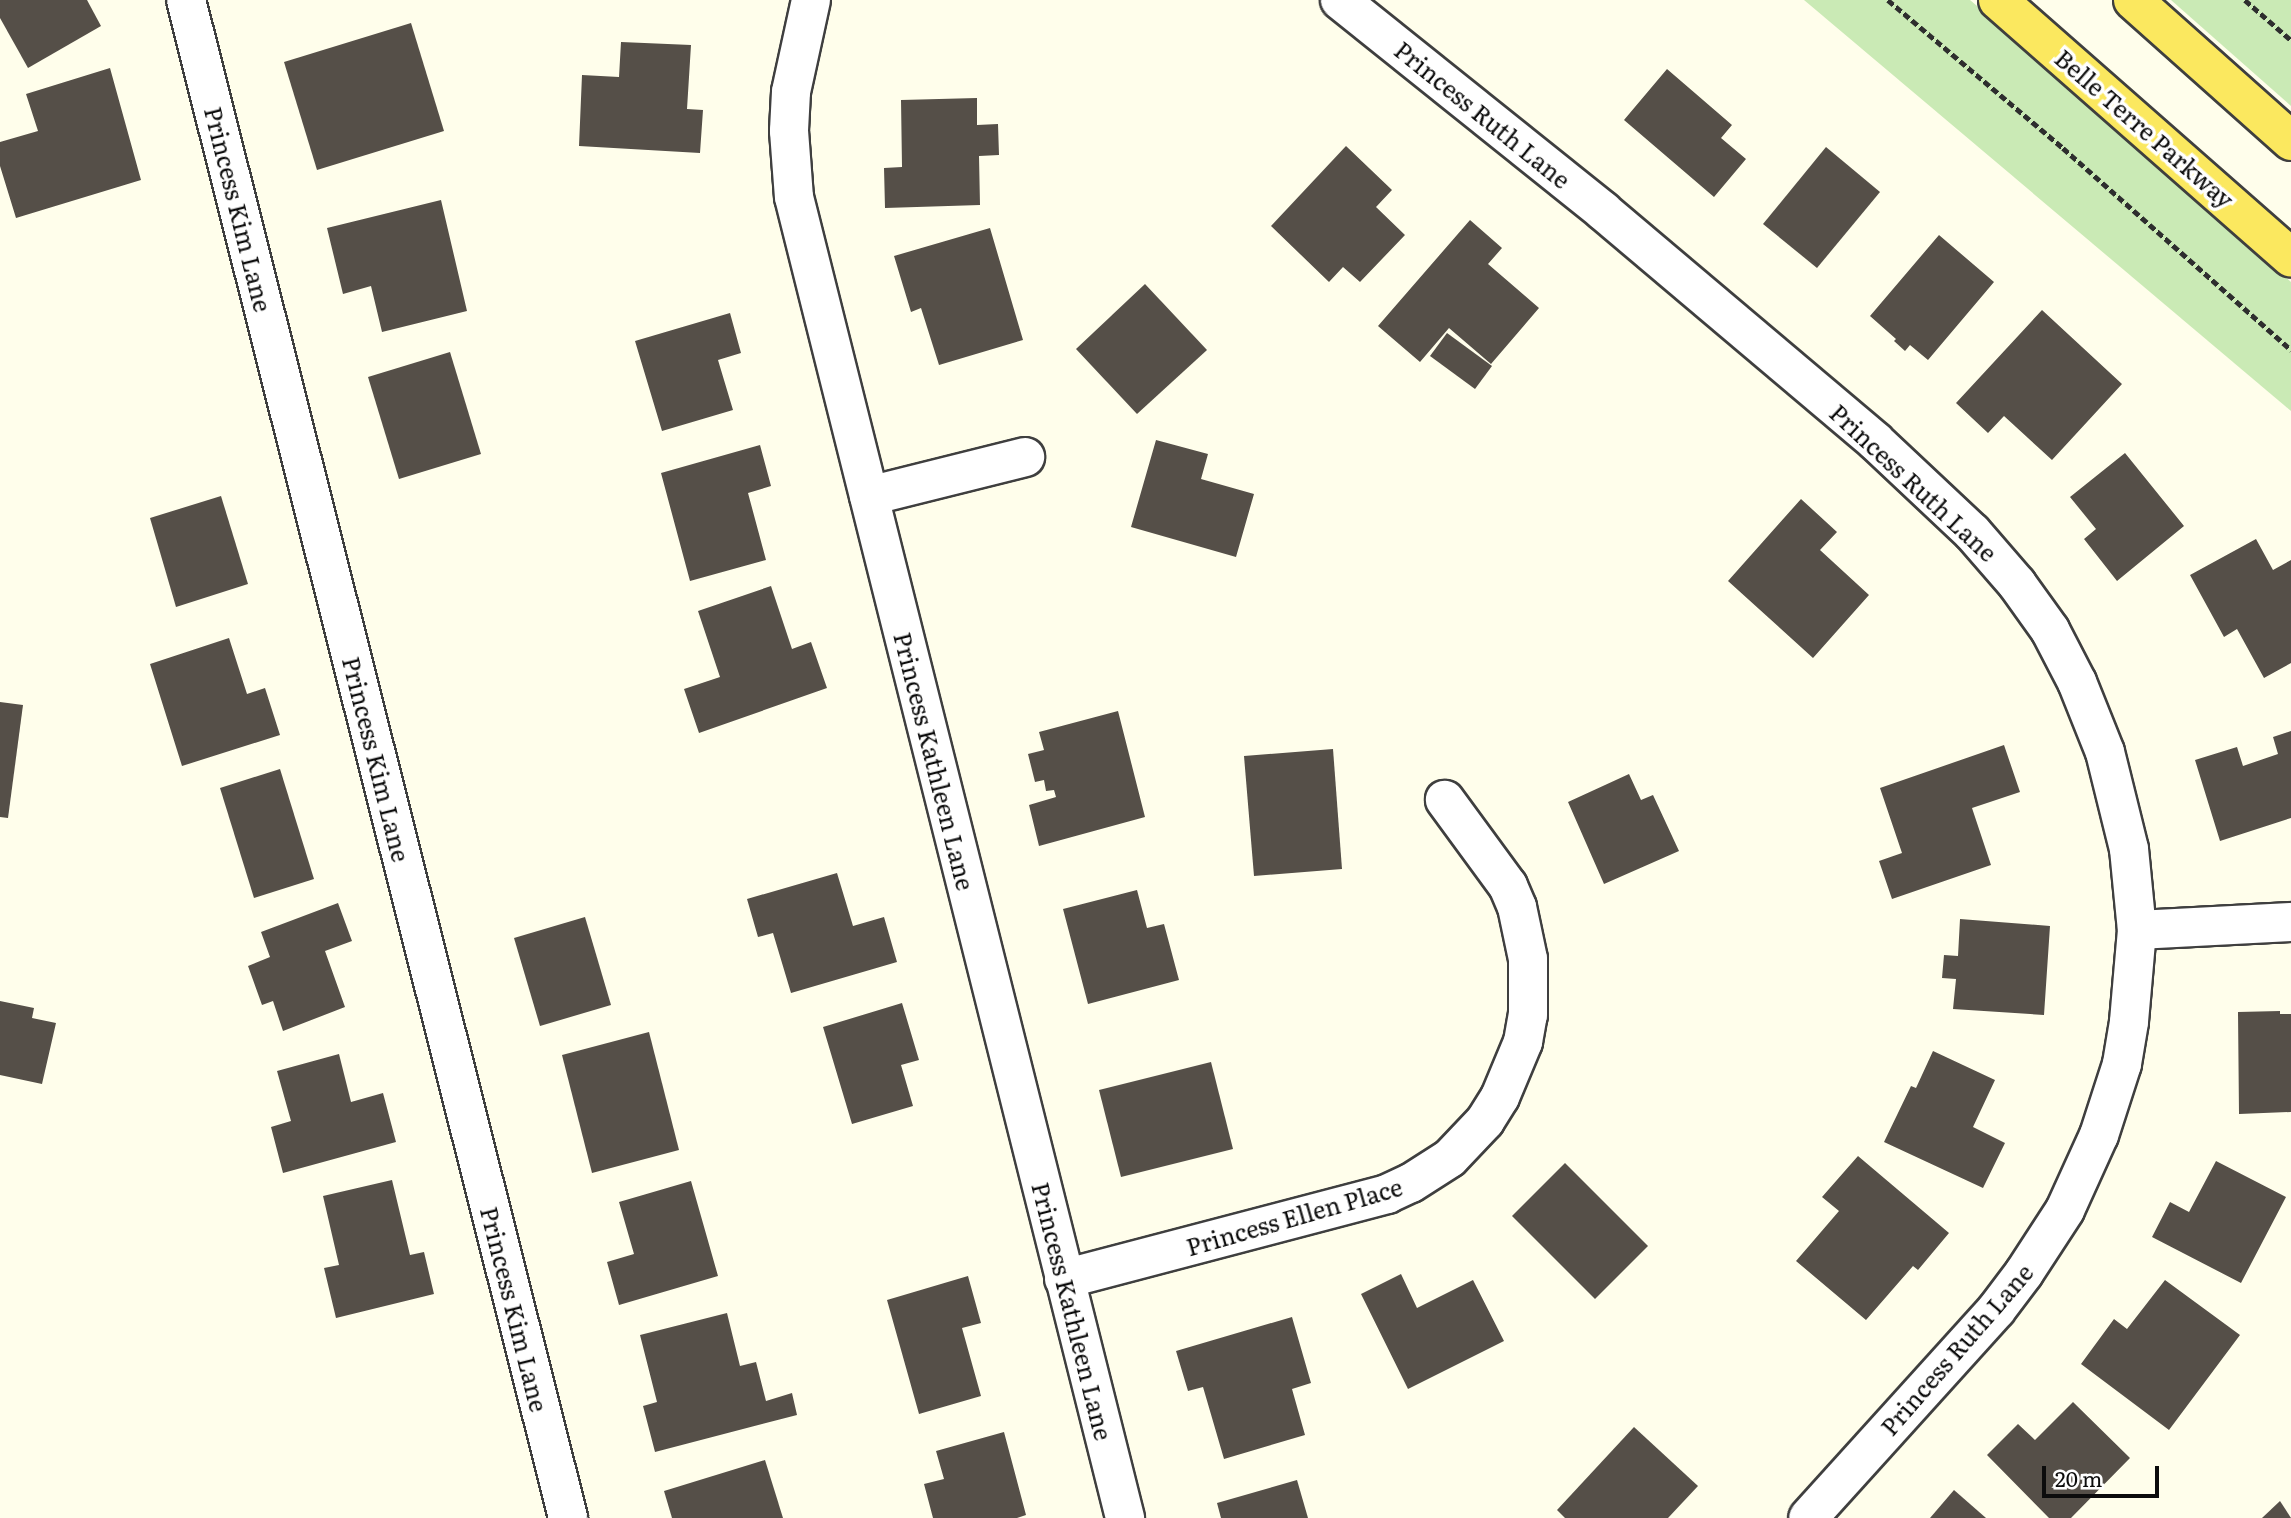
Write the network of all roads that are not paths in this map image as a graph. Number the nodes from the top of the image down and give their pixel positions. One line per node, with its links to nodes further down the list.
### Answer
1 (186, 0): 14 (street, Princess Kim Lane)
2 (811, 0): 9 (street, Princess Kathleen Lane)
3 (1340, 0): 12 (street, Princess Ruth Lane)
4 (1998, 0): 7 (main road, Belle Terre Parkway)
5 (2133, 0): 6 (main road)
6 (2291, 141)
7 (2291, 257)
8 (1025, 457): 9 (street)
9 (869, 496): 13 (street, Princess Kathleen Lane)
10 (1445, 800): 13 (street, Princess Ellen Place)
11 (2291, 922): 12 (street)
12 (2137, 930): 16 (street, Princess Ruth Lane)
13 (1064, 1279): 15 (street, Princess Kathleen Lane)
14 (562, 1517)
15 (1125, 1518)
16 (1808, 1518)

